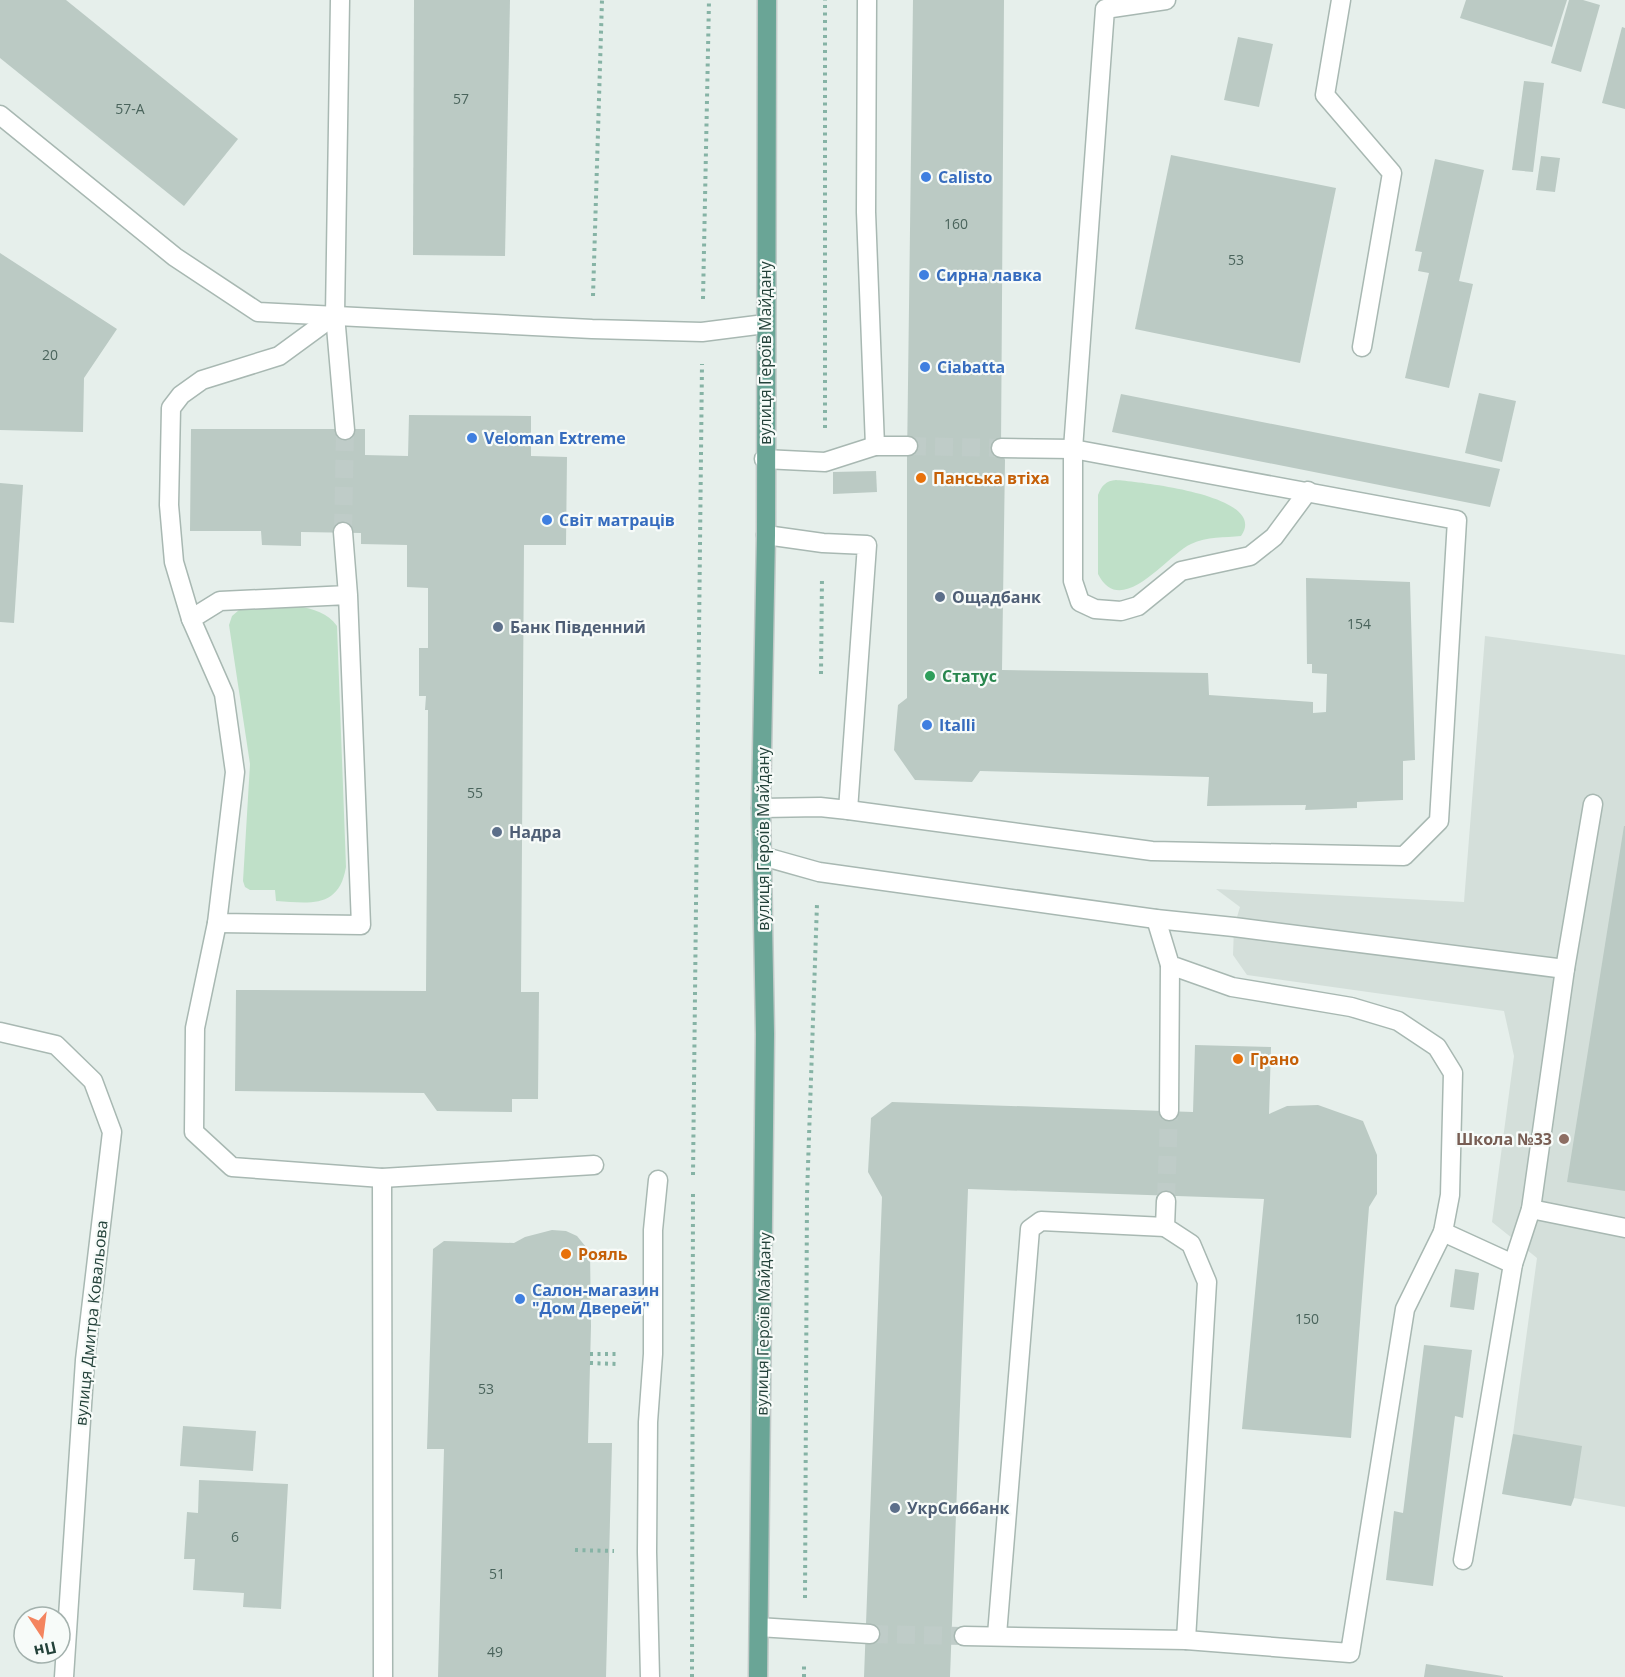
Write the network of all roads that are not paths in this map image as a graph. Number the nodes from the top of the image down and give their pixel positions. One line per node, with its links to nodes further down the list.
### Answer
1 (340, 0): 7 (street)
2 (767, 0): 8 (main road, вулиця Героїв Майдану)
3 (867, 0): 11 (street)
4 (1166, 0): 14 (street)
5 (1341, 0): 9 (street)
6 (0, 115): 7 (street)
7 (334, 315): 8 (street); 10 (street); 20 (street)
8 (765, 324): 15 (main road, вулиця Героїв Майдану)
9 (1362, 347)
10 (345, 430)
11 (875, 446): 12 (street); 15 (street)
12 (908, 446)
13 (1001, 448): 14 (street)
14 (1073, 449): 16 (street); 16 (street)
15 (764, 459): 18 (main road, вулиця Героїв Майдану)
16 (1308, 491): 23 (street)
17 (343, 532): 19 (street)
18 (766, 535): 22 (main road, вулиця Героїв Майдану); 23 (street)
19 (348, 595): 20 (street); 26 (street)
20 (191, 619): 26 (street)
21 (1593, 804): 28 (street)
22 (761, 808): 23 (street); 24 (main road, вулиця Героїв Майдану)
23 (848, 810)
24 (762, 856): 25 (street); 41 (main road, вулиця Героїв Майдану)
25 (1156, 920): 27 (street); 28 (street)
26 (217, 923): 32 (street)
27 (1170, 965): 30 (street); 38 (street)
28 (1564, 969): 35 (street)
29 (0, 1032): 46 (street, вулиця Дмитра Ковальова)
30 (1169, 1111)
31 (594, 1165): 32 (street)
32 (382, 1178): 47 (street)
33 (658, 1180): 48 (street)
34 (1166, 1201): 36 (street)
35 (1531, 1209): 37 (street); 39 (street)
36 (1165, 1227): 43 (street); 45 (street)
37 (1625, 1228)
38 (1443, 1232): 39 (street); 45 (street)
39 (1513, 1264): 40 (street)
40 (1463, 1560)
41 (759, 1627): 42 (street); 49 (main road, вулиця Героїв Майдану)
42 (870, 1634)
43 (997, 1635): 44 (street); 45 (street)
44 (964, 1636)
45 (1186, 1641)
46 (64, 1677)
47 (383, 1677)
48 (650, 1677)
49 (758, 1677)

